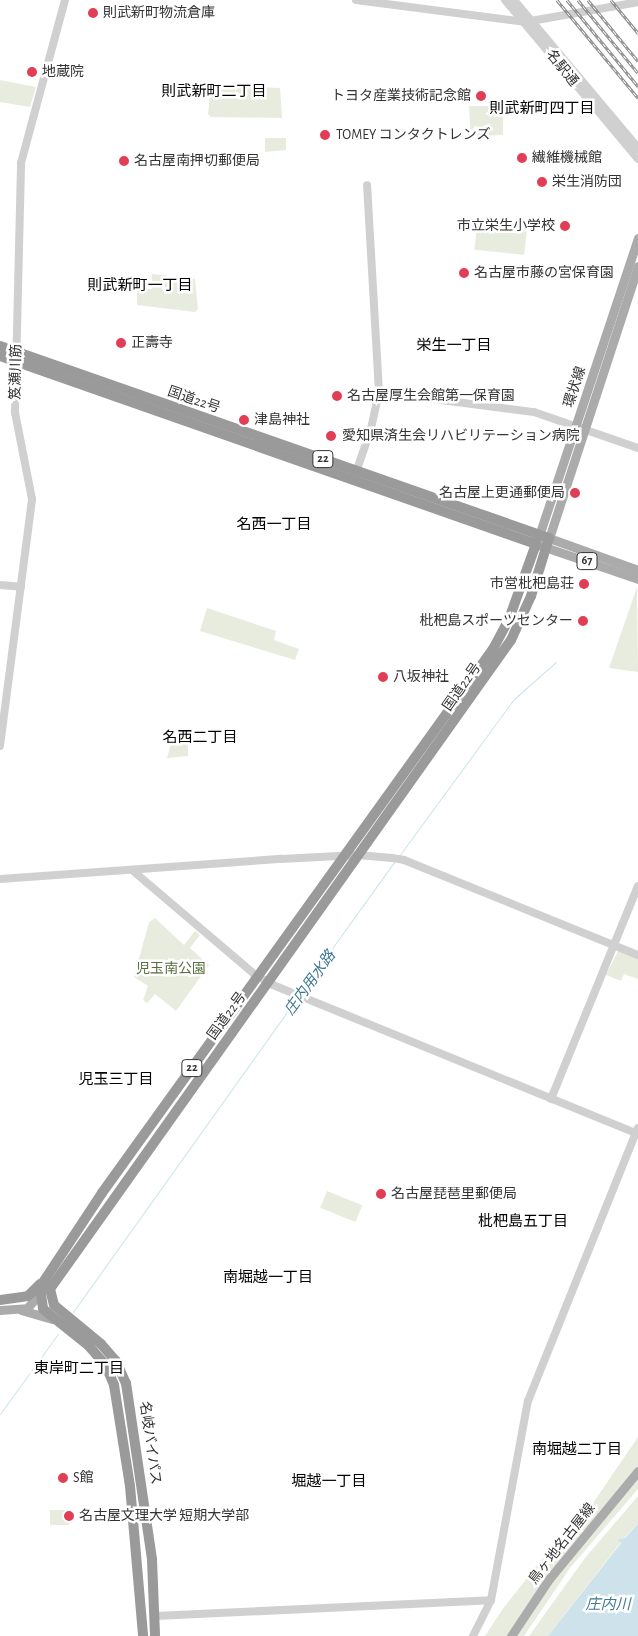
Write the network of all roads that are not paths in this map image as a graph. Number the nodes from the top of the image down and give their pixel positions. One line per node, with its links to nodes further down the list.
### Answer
1 (65, 0): 14 (street, 笈瀬川筋)
2 (356, 0): 6 (street)
3 (505, 0): 6 (street, 名駅通)
4 (514, 0): 6 (street, 名駅通)
5 (638, 2): 6 (street)
6 (528, 21): 7 (street, 名駅通); 8 (street, 名駅通)
7 (638, 148)
8 (638, 159)
9 (367, 184): 15 (street)
10 (638, 238): 16 (main road, 環状線)
11 (638, 266): 16 (main road, 環状線)
12 (0, 346): 14 (highway, 国道22号 / 22)
13 (0, 356): 14 (highway, 国道22号 / 22)
14 (16, 357): 18 (highway, 国道22号 / 22); 23 (street, 笈瀬川筋)
15 (379, 392): 16 (street); 18 (street)
16 (580, 428): 17 (street); 19 (main road, 環状線)
17 (638, 448)
18 (355, 475): 19 (highway, 国道22号 / 22)
19 (543, 541): 20 (main road, 67); 21 (main road, 67); 25 (highway, 国道22号 / 22); 26 (highway, 国道22号 / 22)
20 (638, 570)
21 (638, 579)
22 (0, 585): 23 (street)
23 (20, 587): 24 (street, 笈瀬川筋)
24 (0, 746)
25 (358, 855): 26 (street); 30 (street); 33 (highway, 国道22号 / 22)
26 (344, 856): 27 (street); 32 (highway, 国道22号 / 22)
27 (132, 870): 28 (street); 32 (street)
28 (0, 879)
29 (638, 886): 30 (street)
30 (614, 945): 31 (street); 34 (street)
31 (638, 955)
32 (258, 976): 33 (street); 37 (highway, 国道22号 / 22)
33 (268, 982): 34 (street); 36 (highway, 国道22号 / 22)
34 (551, 1099): 35 (street)
35 (637, 1132): 44 (street)
36 (79, 1246): 38 (main road); 42 (highway, 国道22号 / 22)
37 (42, 1281): 38 (highway, 国道22号 / 22); 39 (highway, 22)
38 (38, 1300): 39 (main road); 40 (main road); 42 (highway, 22)
39 (0, 1301)
40 (17, 1309): 41 (main road); 42 (main road)
41 (0, 1310)
42 (57, 1316): 45 (highway, 名岐バイパス / 22); 46 (highway, 名岐バイパス / 22)
43 (638, 1471): 49 (main road, 鳥ヶ地名古屋線)
44 (491, 1600): 45 (street); 48 (street)
45 (156, 1616): 47 (highway, 名岐バイパス / 22)
46 (143, 1636)
47 (155, 1636)
48 (473, 1636)
49 (511, 1636)

